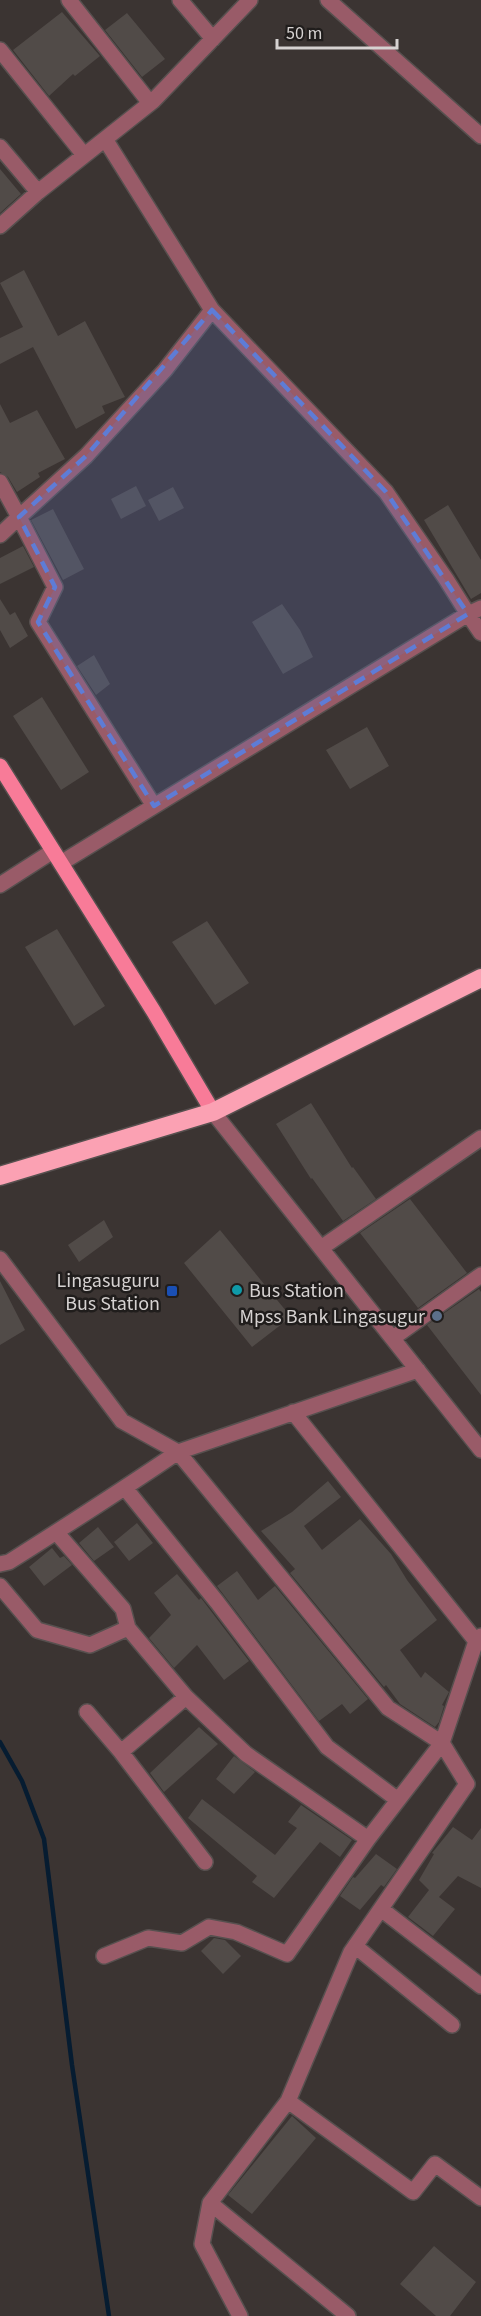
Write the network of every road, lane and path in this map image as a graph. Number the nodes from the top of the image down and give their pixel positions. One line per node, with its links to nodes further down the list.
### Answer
1 (69, 0): 7 (street)
2 (180, 0): 5 (street)
3 (250, 0): 5 (street)
4 (328, 0): 8 (street)
5 (213, 39): 7 (street)
6 (0, 50): 11 (street)
7 (150, 103): 9 (street)
8 (481, 136)
9 (105, 139): 11 (street); 14 (street)
10 (0, 147): 12 (street)
11 (84, 155): 12 (street)
12 (38, 192): 13 (street)
13 (0, 226)
14 (212, 310): 16 (street); 18 (street)
15 (0, 482): 16 (street)
16 (19, 517): 17 (street); 21 (street)
17 (0, 535)
18 (474, 611): 19 (street); 21 (street)
19 (481, 633)
20 (0, 766): 22 (main road)
21 (154, 806): 22 (street)
22 (57, 857): 23 (street); 25 (main road)
23 (0, 885)
24 (481, 978): 25 (highway)
25 (213, 1112): 27 (highway); 28 (street)
26 (481, 1138): 28 (street)
27 (0, 1176)
28 (321, 1248): 31 (street)
29 (0, 1259): 35 (street)
30 (481, 1275): 31 (street)
31 (393, 1338): 32 (street)
32 (418, 1370): 33 (street); 34 (street)
33 (293, 1412): 35 (street); 41 (street)
34 (481, 1450)
35 (178, 1452): 36 (street); 44 (street)
36 (125, 1488): 37 (street); 46 (street)
37 (56, 1532): 38 (street); 40 (street)
38 (4, 1563)
39 (0, 1586): 40 (street)
40 (128, 1628): 42 (street)
41 (478, 1638): 44 (street)
42 (186, 1696): 45 (street); 47 (street)
43 (87, 1712): 45 (street)
44 (442, 1743): 46 (street); 49 (street)
45 (121, 1752): 48 (street)
46 (399, 1800): 47 (street)
47 (368, 1839): 51 (street)
48 (205, 1862)
49 (381, 1909): 50 (street); 52 (street)
50 (355, 1946): 53 (street); 54 (street)
51 (104, 1956)
52 (481, 1986)
53 (452, 2025)
54 (288, 2102): 55 (street); 56 (street)
55 (481, 2198)
56 (210, 2203): 57 (street); 58 (street)
57 (240, 2316)
58 (348, 2316)

